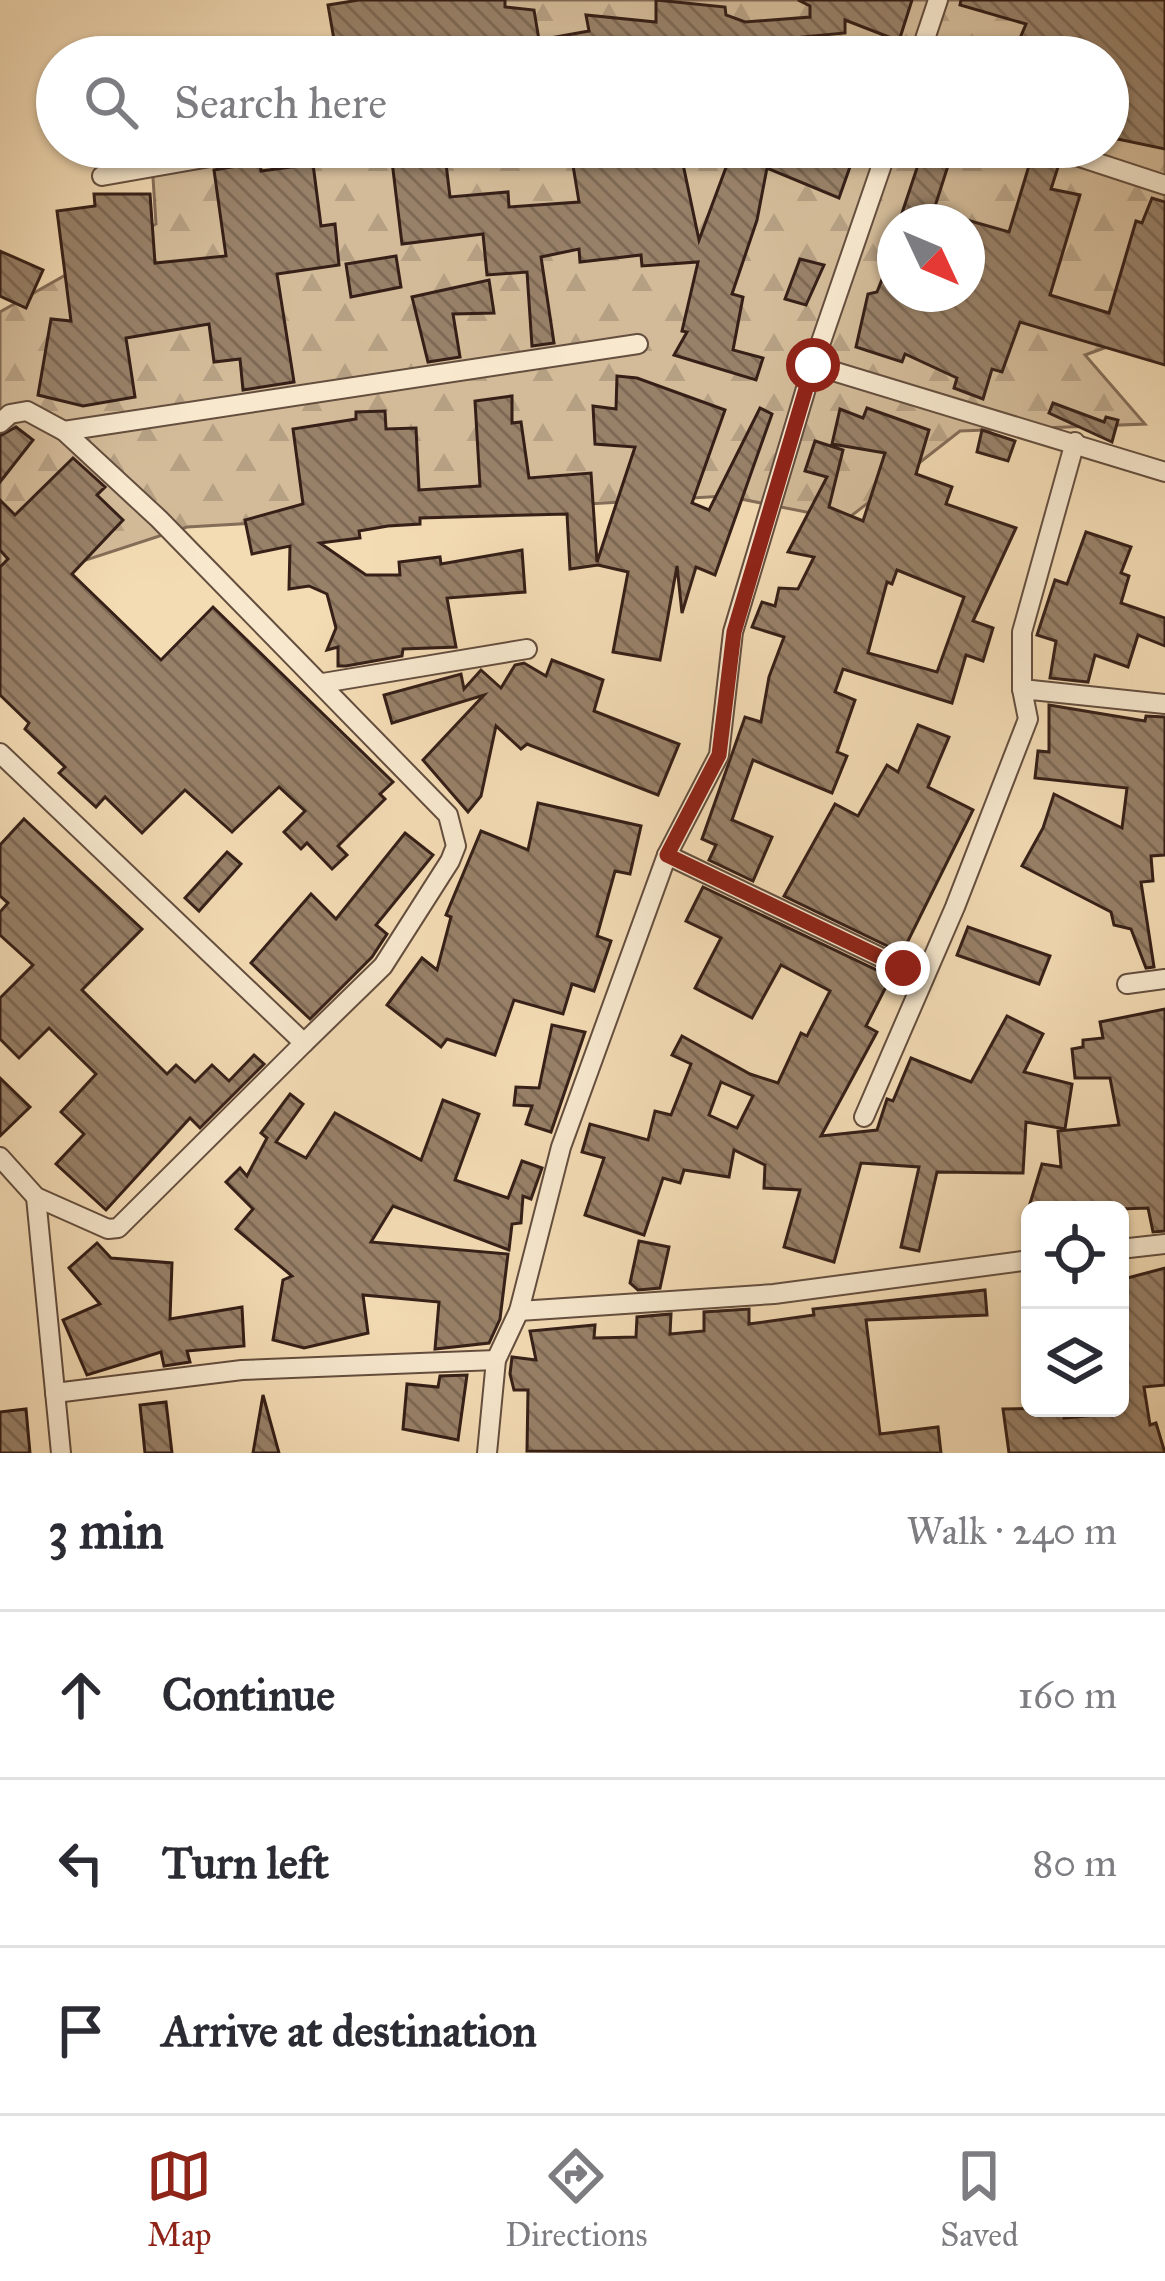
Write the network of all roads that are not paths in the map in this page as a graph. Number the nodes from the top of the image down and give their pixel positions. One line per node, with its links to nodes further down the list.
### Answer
1 (938, 0): 2 (street)
2 (926, 36)
3 (147, 168): 6 (street)
4 (881, 168): 9 (street)
5 (1114, 168): 7 (street)
6 (101, 176)
7 (1165, 184)
8 (638, 344): 11 (street)
9 (813, 365): 12 (street); 19 (street)
10 (0, 423): 11 (street)
11 (64, 431): 15 (street)
12 (1076, 442): 13 (street); 16 (street)
13 (1165, 472)
14 (527, 649): 15 (street)
15 (322, 683): 23 (street)
16 (1022, 689): 17 (street); 20 (street)
17 (1165, 704)
18 (0, 753): 23 (street)
19 (667, 855): 20 (street); 30 (street)
20 (922, 977): 24 (street)
21 (1165, 980): 22 (street)
22 (1127, 984)
23 (304, 1043): 26 (street)
24 (864, 1117)
25 (0, 1157): 26 (street)
26 (36, 1197): 32 (street)
27 (1165, 1244): 28 (street)
28 (1129, 1248)
29 (1021, 1261): 30 (street)
30 (519, 1311): 31 (street)
31 (496, 1360): 32 (street); 34 (street)
32 (55, 1393): 33 (street)
33 (61, 1453)
34 (487, 1453)

